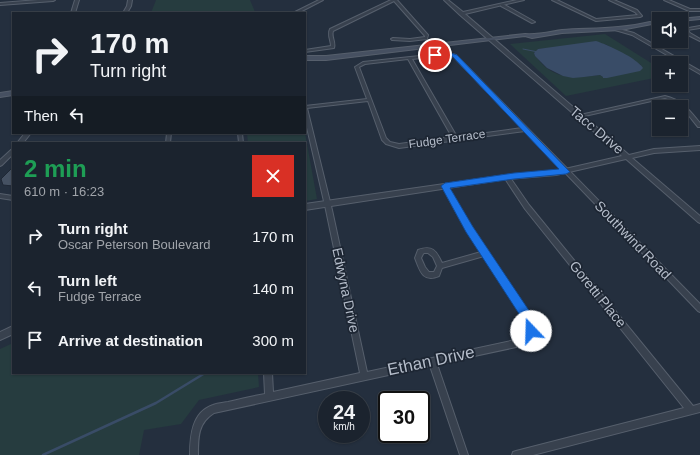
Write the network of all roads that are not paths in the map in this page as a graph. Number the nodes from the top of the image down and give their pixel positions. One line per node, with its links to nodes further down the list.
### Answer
1 (53, 0): 11 (street)
2 (77, 0): 14 (street)
3 (130, 0): 15 (street)
4 (322, 0): 16 (street)
5 (395, 0): 26 (street); 29 (street)
6 (446, 0): 17 (street, Tacc Drive)
7 (522, 0): 12 (street)
8 (554, 0): 9 (street)
9 (611, 0)
10 (666, 0): 13 (street)
11 (0, 4)
12 (502, 5): 17 (street); 20 (street)
13 (700, 10)
14 (73, 12)
15 (126, 12)
16 (297, 12)
17 (461, 14): 27 (street, Tacc Drive)
18 (700, 18): 19 (main road)
19 (688, 19)
20 (533, 22)
21 (700, 27): 28 (street)
22 (632, 28): 23 (main road); 24 (main road); 25 (street)
23 (616, 29): 24 (main road); 25 (street)
24 (592, 30): 27 (main road)
25 (633, 34): 34 (street)
26 (393, 39)
27 (491, 40): 31 (main road); 42 (street, Tacc Drive)
28 (700, 40)
29 (306, 51)
30 (306, 58): 31 (main road)
31 (326, 58): 33 (main road)
32 (409, 58): 39 (street, Fudge Terrace); 44 (street, Fudge Terrace); 46 (street)
33 (306, 63)
34 (700, 73)
35 (12, 89): 36 (main road)
36 (0, 90)
37 (12, 93): 38 (main road)
38 (0, 95)
39 (370, 100): 40 (street); 46 (street, Fudge Terrace)
40 (306, 108)
41 (306, 112): 57 (street, Edwyna Drive)
42 (580, 116): 43 (street); 50 (street, Tacc Drive)
43 (700, 126)
44 (526, 129): 46 (street, Fudge Terrace); 52 (street, Fudge Terrace)
45 (27, 134): 47 (street)
46 (455, 138)
47 (21, 142)
48 (700, 148): 50 (street)
49 (12, 152): 51 (street)
50 (628, 157): 52 (street); 59 (street, Tacc Drive)
51 (0, 164)
52 (566, 172): 53 (street); 62 (street, Southwind Road)
53 (507, 177): 54 (street); 69 (street, Goretti Place)
54 (445, 186): 57 (street); 60 (street, Ethan Drive)
55 (0, 196): 56 (street)
56 (12, 198)
57 (328, 204): 58 (street); 67 (street, Edwyna Drive)
58 (306, 207)
59 (700, 220)
60 (485, 253): 61 (street); 65 (street, Ethan Drive)
61 (440, 266)
62 (700, 309)
63 (12, 330): 64 (street)
64 (0, 336)
65 (432, 361): 67 (street, Ethan Drive); 71 (street)
66 (268, 374): 68 (street)
67 (364, 375): 68 (street, Ethan Drive)
68 (269, 396): 70 (street, Ethan Drive)
69 (696, 409): 72 (street)
70 (194, 455)
71 (464, 455)
72 (516, 455)

